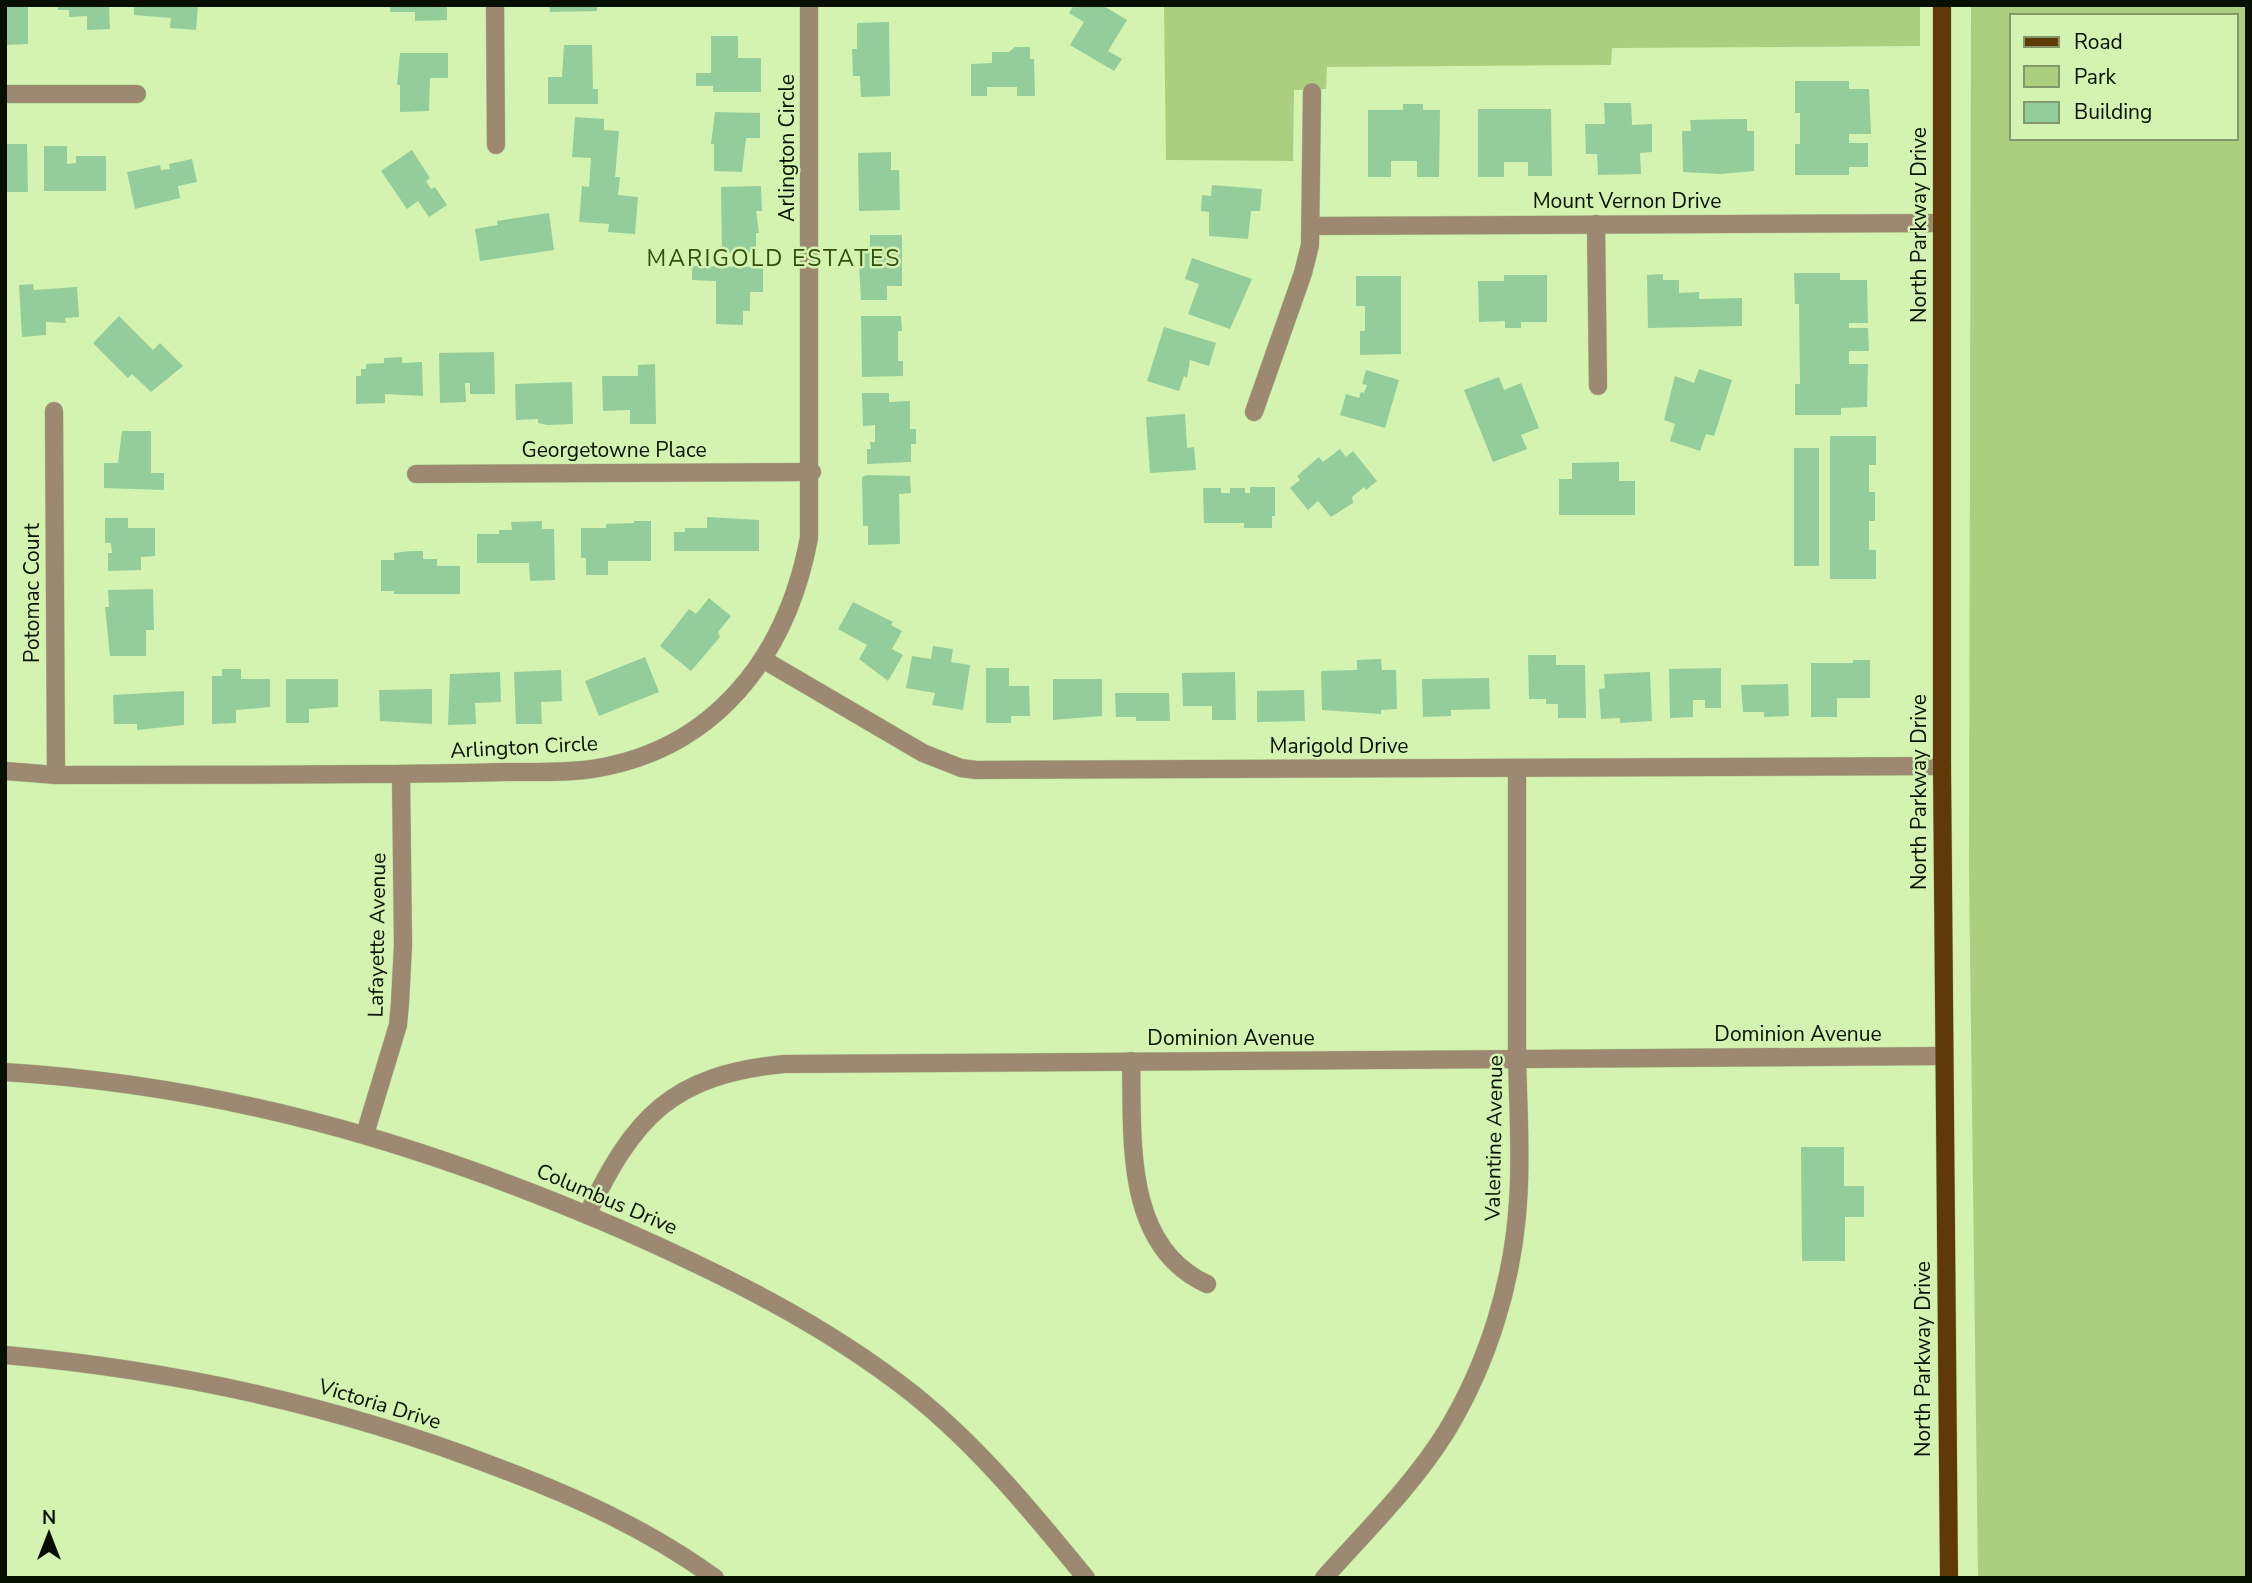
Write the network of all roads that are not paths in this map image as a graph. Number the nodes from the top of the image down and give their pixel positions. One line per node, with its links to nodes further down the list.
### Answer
1 (495, 5): 7 (street)
2 (809, 5): 14 (street, Arlington Circle)
3 (1942, 5): 8 (main road, North Parkway Drive)
4 (1312, 92): 10 (street)
5 (5, 94): 6 (street)
6 (137, 94)
7 (496, 145)
8 (1942, 223): 9 (street, Mount Vernon Drive); 17 (main road, North Parkway Drive)
9 (1596, 224): 10 (street, Mount Vernon Drive); 11 (street)
10 (1312, 226): 13 (street)
11 (1598, 386)
12 (54, 411): 21 (street, Potomac Court)
13 (1254, 412)
14 (812, 472): 15 (street, Georgetowne Place); 16 (street, Arlington Circle)
15 (416, 474)
16 (764, 660): 18 (street, Marigold Drive); 20 (street, Arlington Circle)
17 (1942, 766): 18 (street, Marigold Drive); 22 (main road, North Parkway Drive)
18 (1517, 768): 23 (street, Valentine Avenue)
19 (5, 771): 21 (street, Arlington Circle)
20 (401, 774): 21 (street, Arlington Circle); 26 (street, Lafayette Avenue)
21 (56, 775)
22 (1943, 1056): 23 (street, Dominion Avenue); 33 (main road, North Parkway Drive)
23 (1517, 1059): 24 (street, Dominion Avenue); 32 (street, Valentine Avenue)
24 (1131, 1061): 27 (street, Dominion Avenue); 28 (street)
25 (5, 1072): 26 (street, Columbus Drive)
26 (365, 1133): 27 (street, Columbus Drive)
27 (587, 1215): 31 (street, Columbus Drive)
28 (1207, 1283)
29 (5, 1355): 30 (street, Victoria Drive)
30 (715, 1578)
31 (1086, 1578)
32 (1324, 1578)
33 (1950, 1578)

